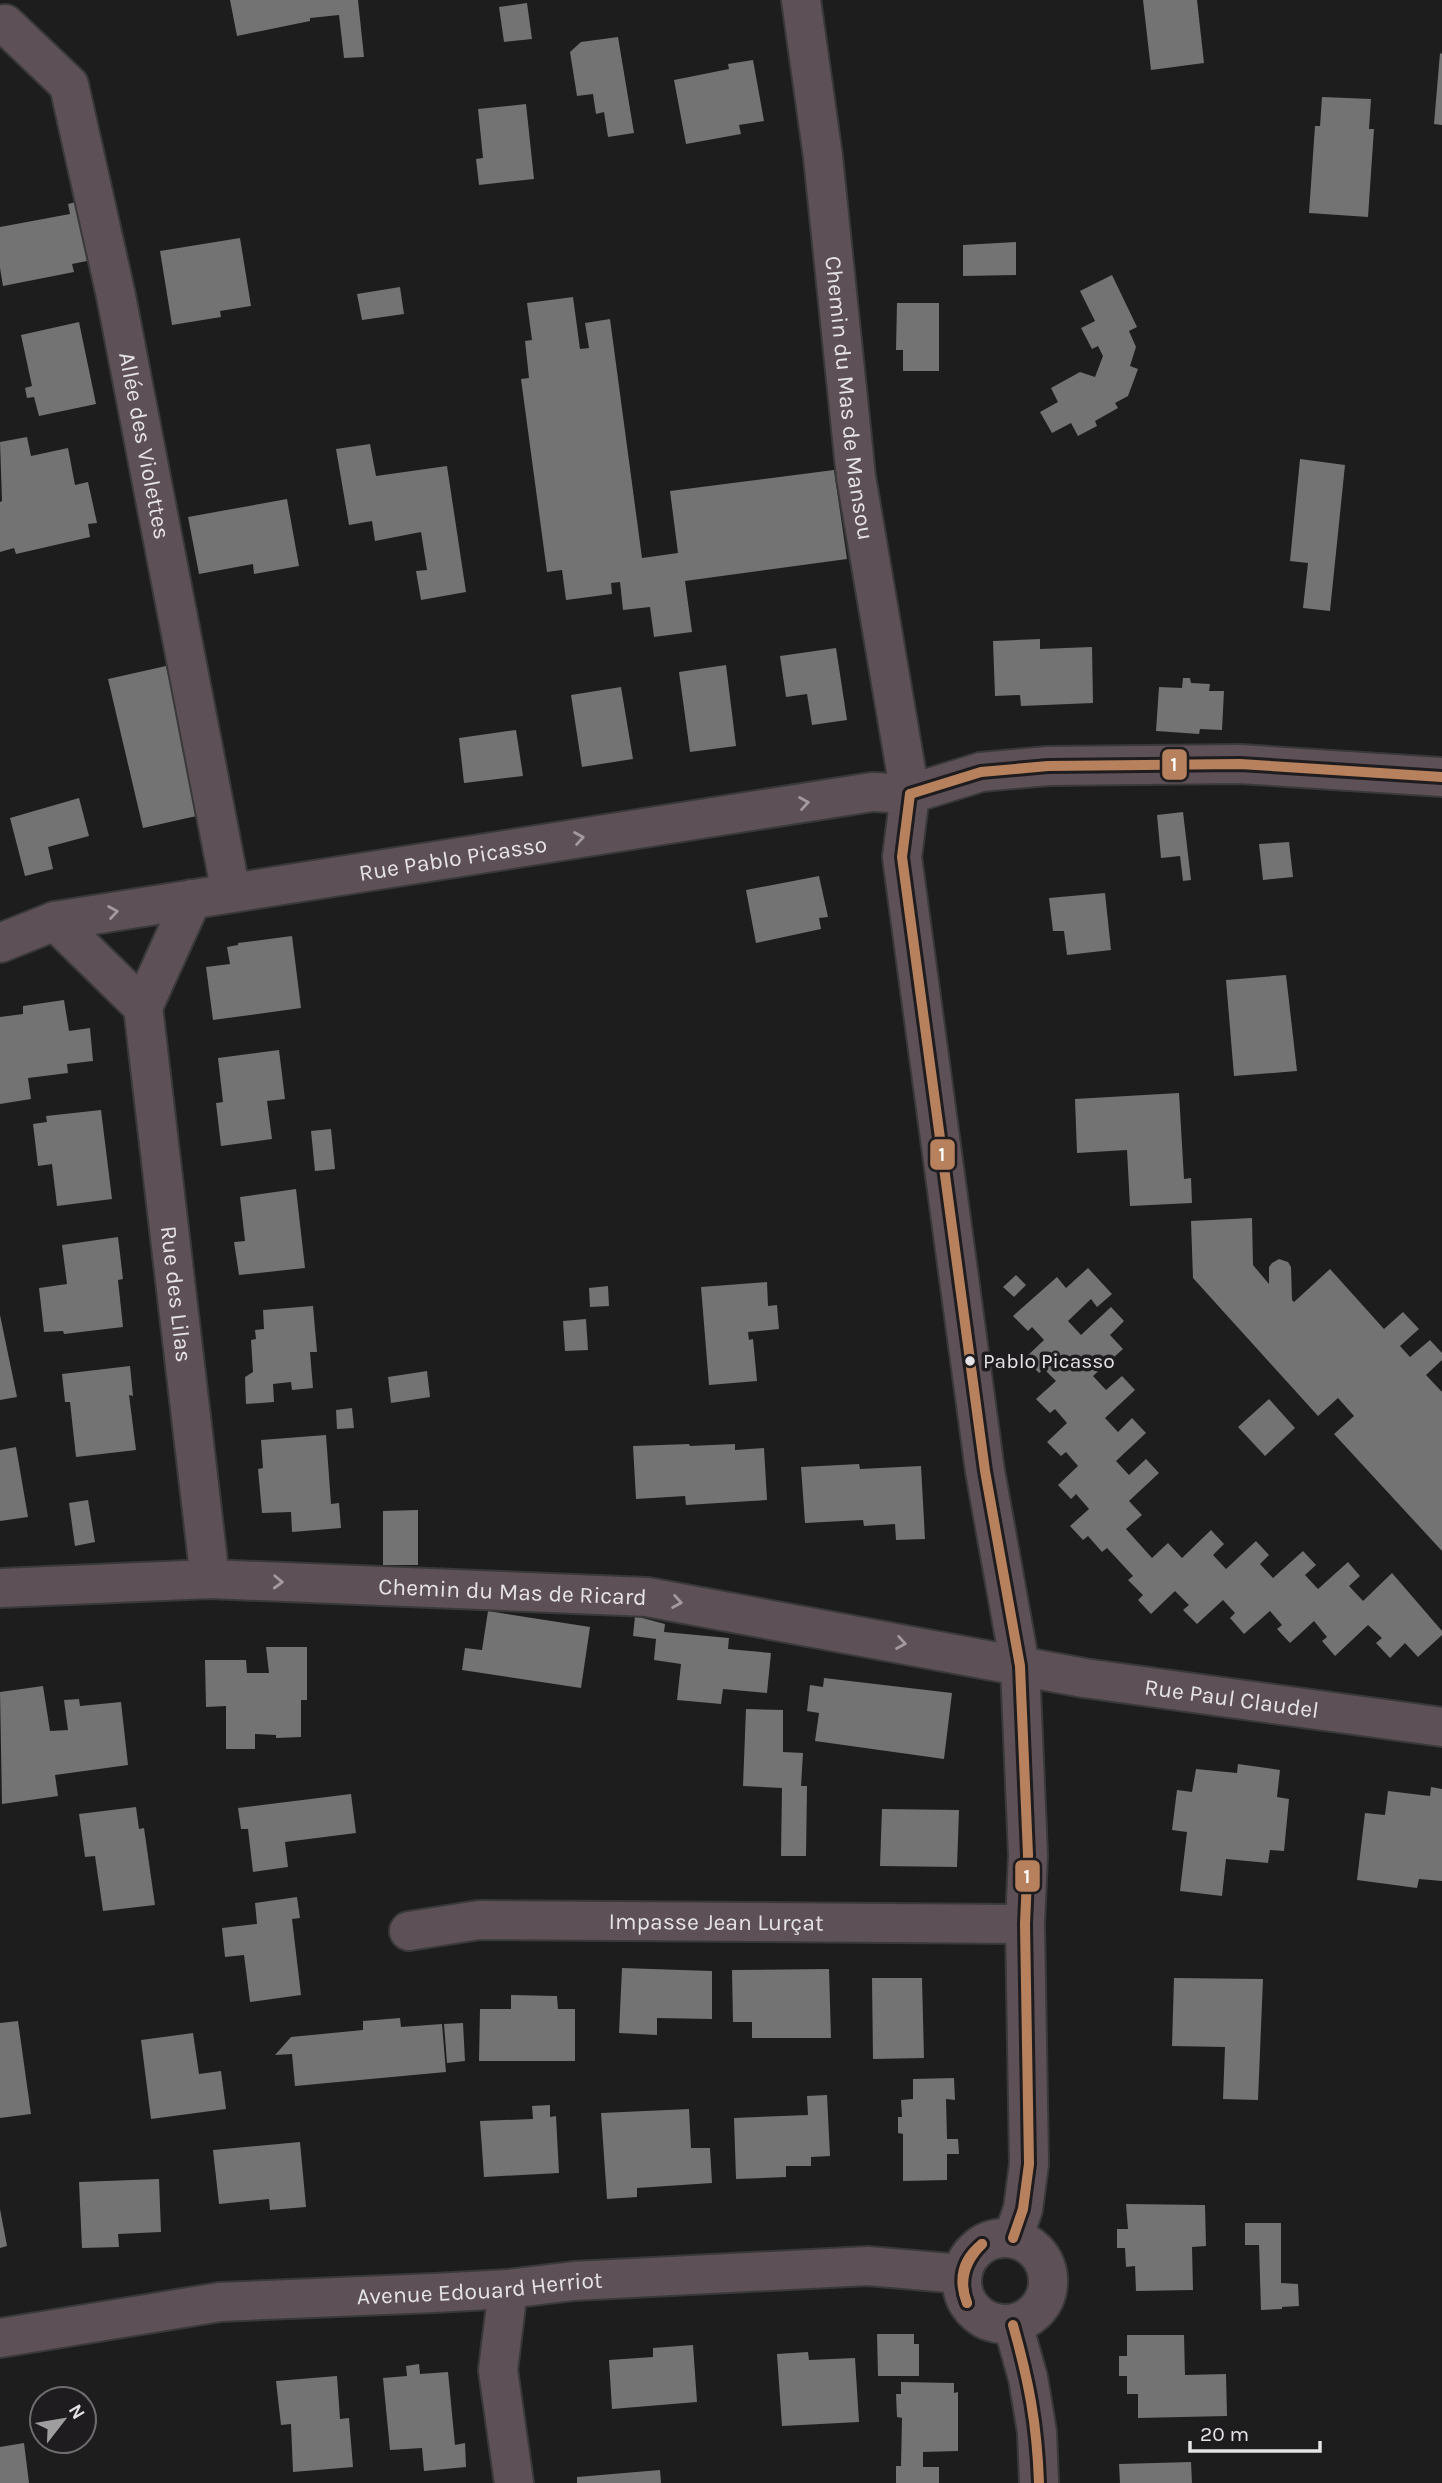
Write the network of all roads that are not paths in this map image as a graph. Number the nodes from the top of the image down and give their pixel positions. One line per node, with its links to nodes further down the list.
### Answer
1 (801, 0): 4 (street, Chemin du Mas de Mansou)
2 (5, 24): 5 (street, Allée des Violettes)
3 (1442, 777): 4 (street)
4 (910, 794): 5 (street, Rue Pablo Picasso, one-way to 4); 12 (street, Chemin du Mas de Mansou)
5 (231, 893): 6 (street, Rue Pablo Picasso)
6 (192, 899): 7 (street, Rue Pablo Picasso, one-way to 6); 9 (street)
7 (55, 921): 8 (street, Rue Pablo Picasso); 9 (street)
8 (0, 943)
9 (143, 1007): 10 (street, Rue des Lilas)
10 (210, 1579): 11 (street, Chemin du Mas de Ricard); 12 (street, Chemin du Mas de Ricard, one-way to 12)
11 (0, 1588)
12 (1020, 1666): 13 (street, Rue Paul Claudel); 14 (street, Chemin du Mas de Mansou)
13 (1442, 1727)
14 (1025, 1924): 15 (street, Impasse Jean Lurçat); 16 (street, Chemin du Mas de Mansou)
15 (409, 1931)
16 (1013, 2238): 17 (street); 19 (street)
17 (961, 2274): 18 (street, Avenue Edouard Herriot); 19 (street)
18 (508, 2289): 20 (street, Avenue Edouard Herriot); 21 (street)
19 (1013, 2325): 22 (street)
20 (0, 2337)
21 (514, 2483)
22 (1039, 2483)

